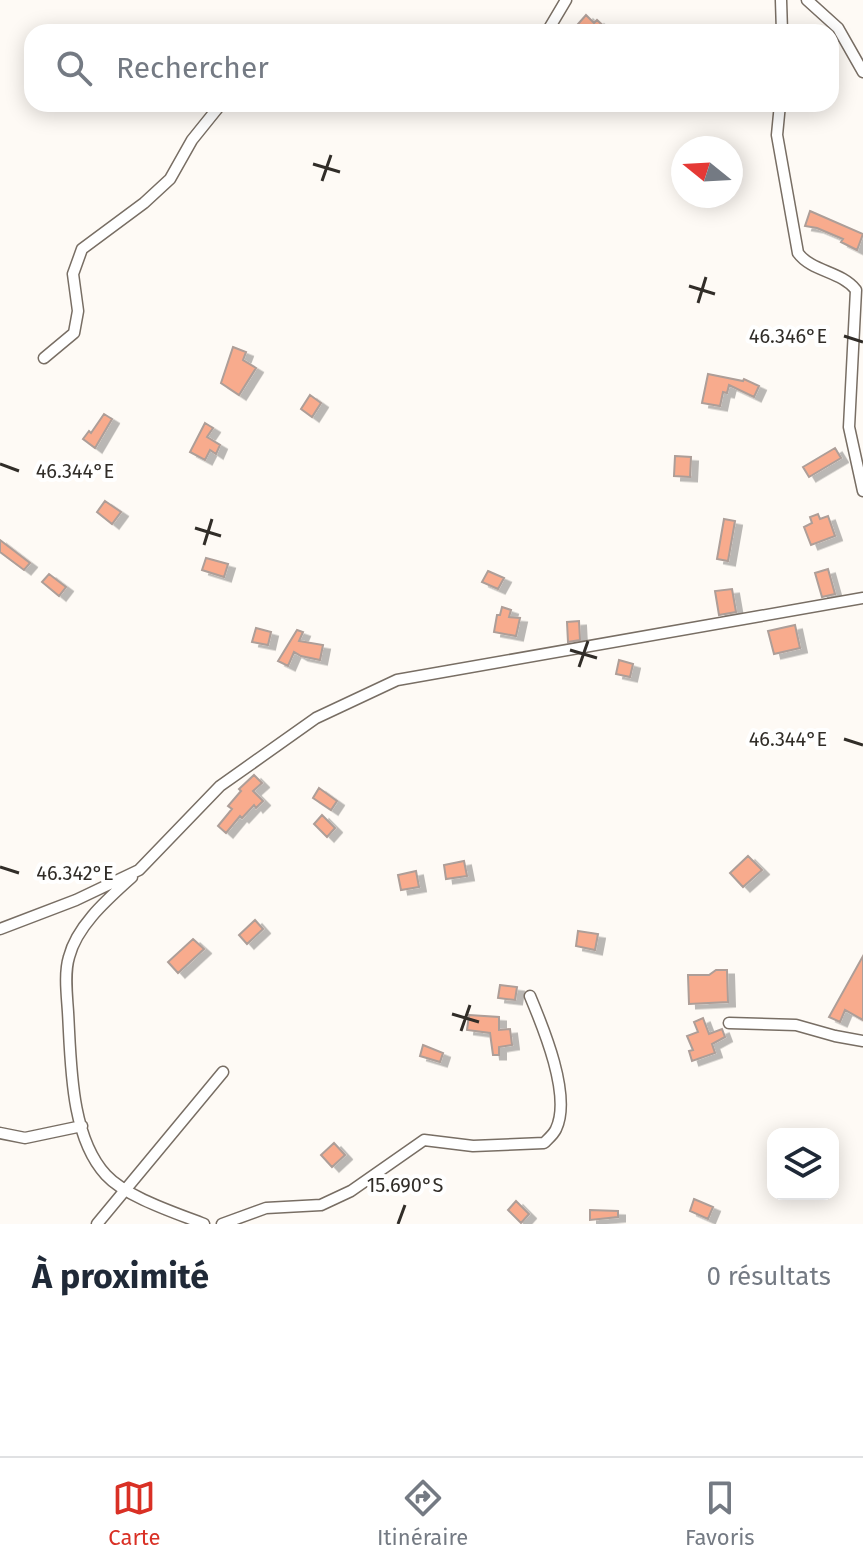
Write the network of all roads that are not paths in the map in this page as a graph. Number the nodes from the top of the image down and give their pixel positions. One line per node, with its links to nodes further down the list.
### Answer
1 (566, 0): 4 (street)
2 (781, 0): 5 (street)
3 (807, 0): 6 (street)
4 (552, 24)
5 (782, 24)
6 (834, 24)
7 (839, 30): 8 (street)
8 (863, 72)
9 (215, 112): 13 (street)
10 (779, 112): 12 (street)
11 (863, 327): 12 (street)
12 (854, 335): 14 (street)
13 (44, 358)
14 (863, 491)
15 (863, 598): 16 (street)
16 (139, 870): 17 (street); 22 (street)
17 (0, 929)
18 (530, 996): 27 (street)
19 (729, 1023): 20 (street)
20 (863, 1041)
21 (223, 1072): 24 (street)
22 (82, 1126): 23 (street); 24 (street)
23 (0, 1133)
24 (124, 1188): 25 (street); 26 (street)
25 (97, 1224)
26 (204, 1224)
27 (222, 1224)

